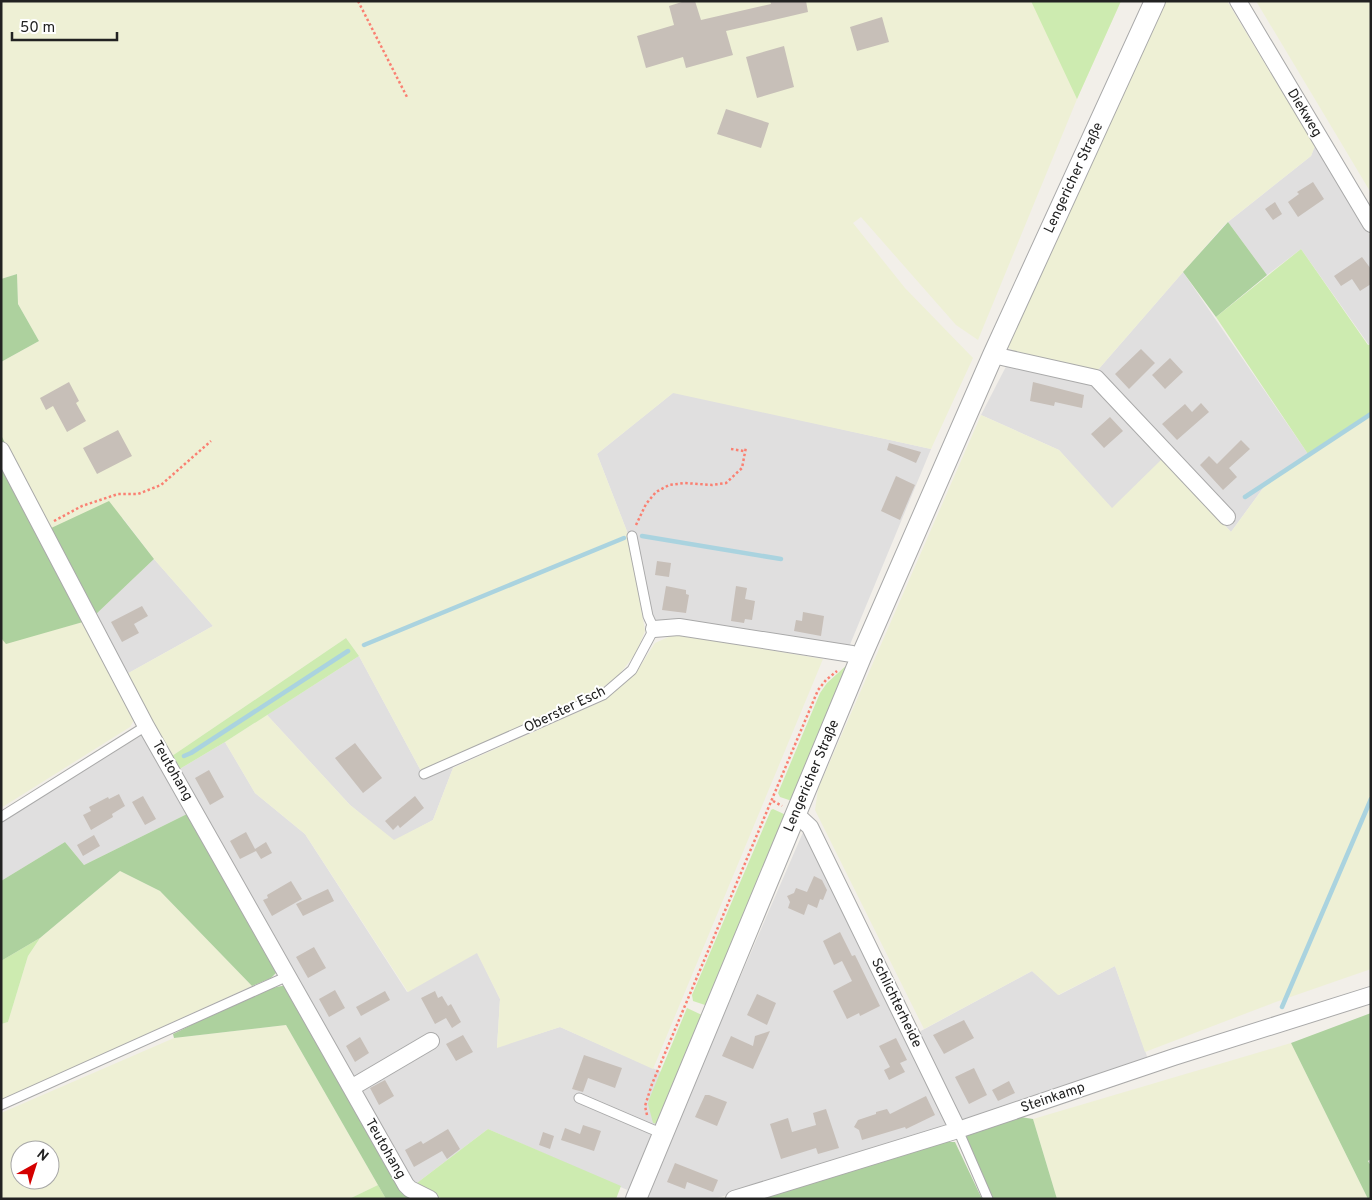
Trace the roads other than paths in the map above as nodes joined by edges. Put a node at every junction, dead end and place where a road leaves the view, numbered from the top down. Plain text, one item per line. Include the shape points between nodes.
1 (1155, 1) edge
2 (1238, 1) edge
3 (1371, 224) edge
4 (993, 356) junction
5 (1, 450) edge
6 (1227, 517) dead end
7 (632, 536) road end
8 (654, 629) junction
9 (861, 658) junction
10 (146, 726) junction
11 (424, 774) dead end
12 (796, 814) junction
13 (1, 817) edge
14 (288, 976) junction
15 (1371, 995) edge
16 (431, 1041) dead end
17 (351, 1088) junction
18 (579, 1098) dead end
19 (1, 1105) edge
20 (958, 1130) junction
21 (663, 1134) junction
22 (430, 1199) edge
23 (636, 1199) edge
24 (734, 1199) edge
25 (988, 1199) edge

1 - 4 street, Lengericher Straße
2 - 3 street, Diekweg
4 - 6 street via 1096,378
4 - 9 street, Lengericher Straße
5 - 10 street, Teutohang
7 - 8 lane via 648,616
8 - 9 street via 679,627
8 - 11 lane, Oberster Esch via 632,670 604,695
9 - 12 street, Lengericher Straße
10 - 13 lane
10 - 14 street, Teutohang
12 - 20 street, Schlichterheide via 810,827
12 - 21 street, Lengericher Straße
14 - 17 street, Teutohang
14 - 19 lane
15 - 20 street, Steinkamp
16 - 17 street
17 - 22 street, Teutohang via 406,1185
18 - 21 lane
20 - 24 street, Steinkamp
20 - 25 lane, Schlichterheide
21 - 23 street, Lengericher Straße

